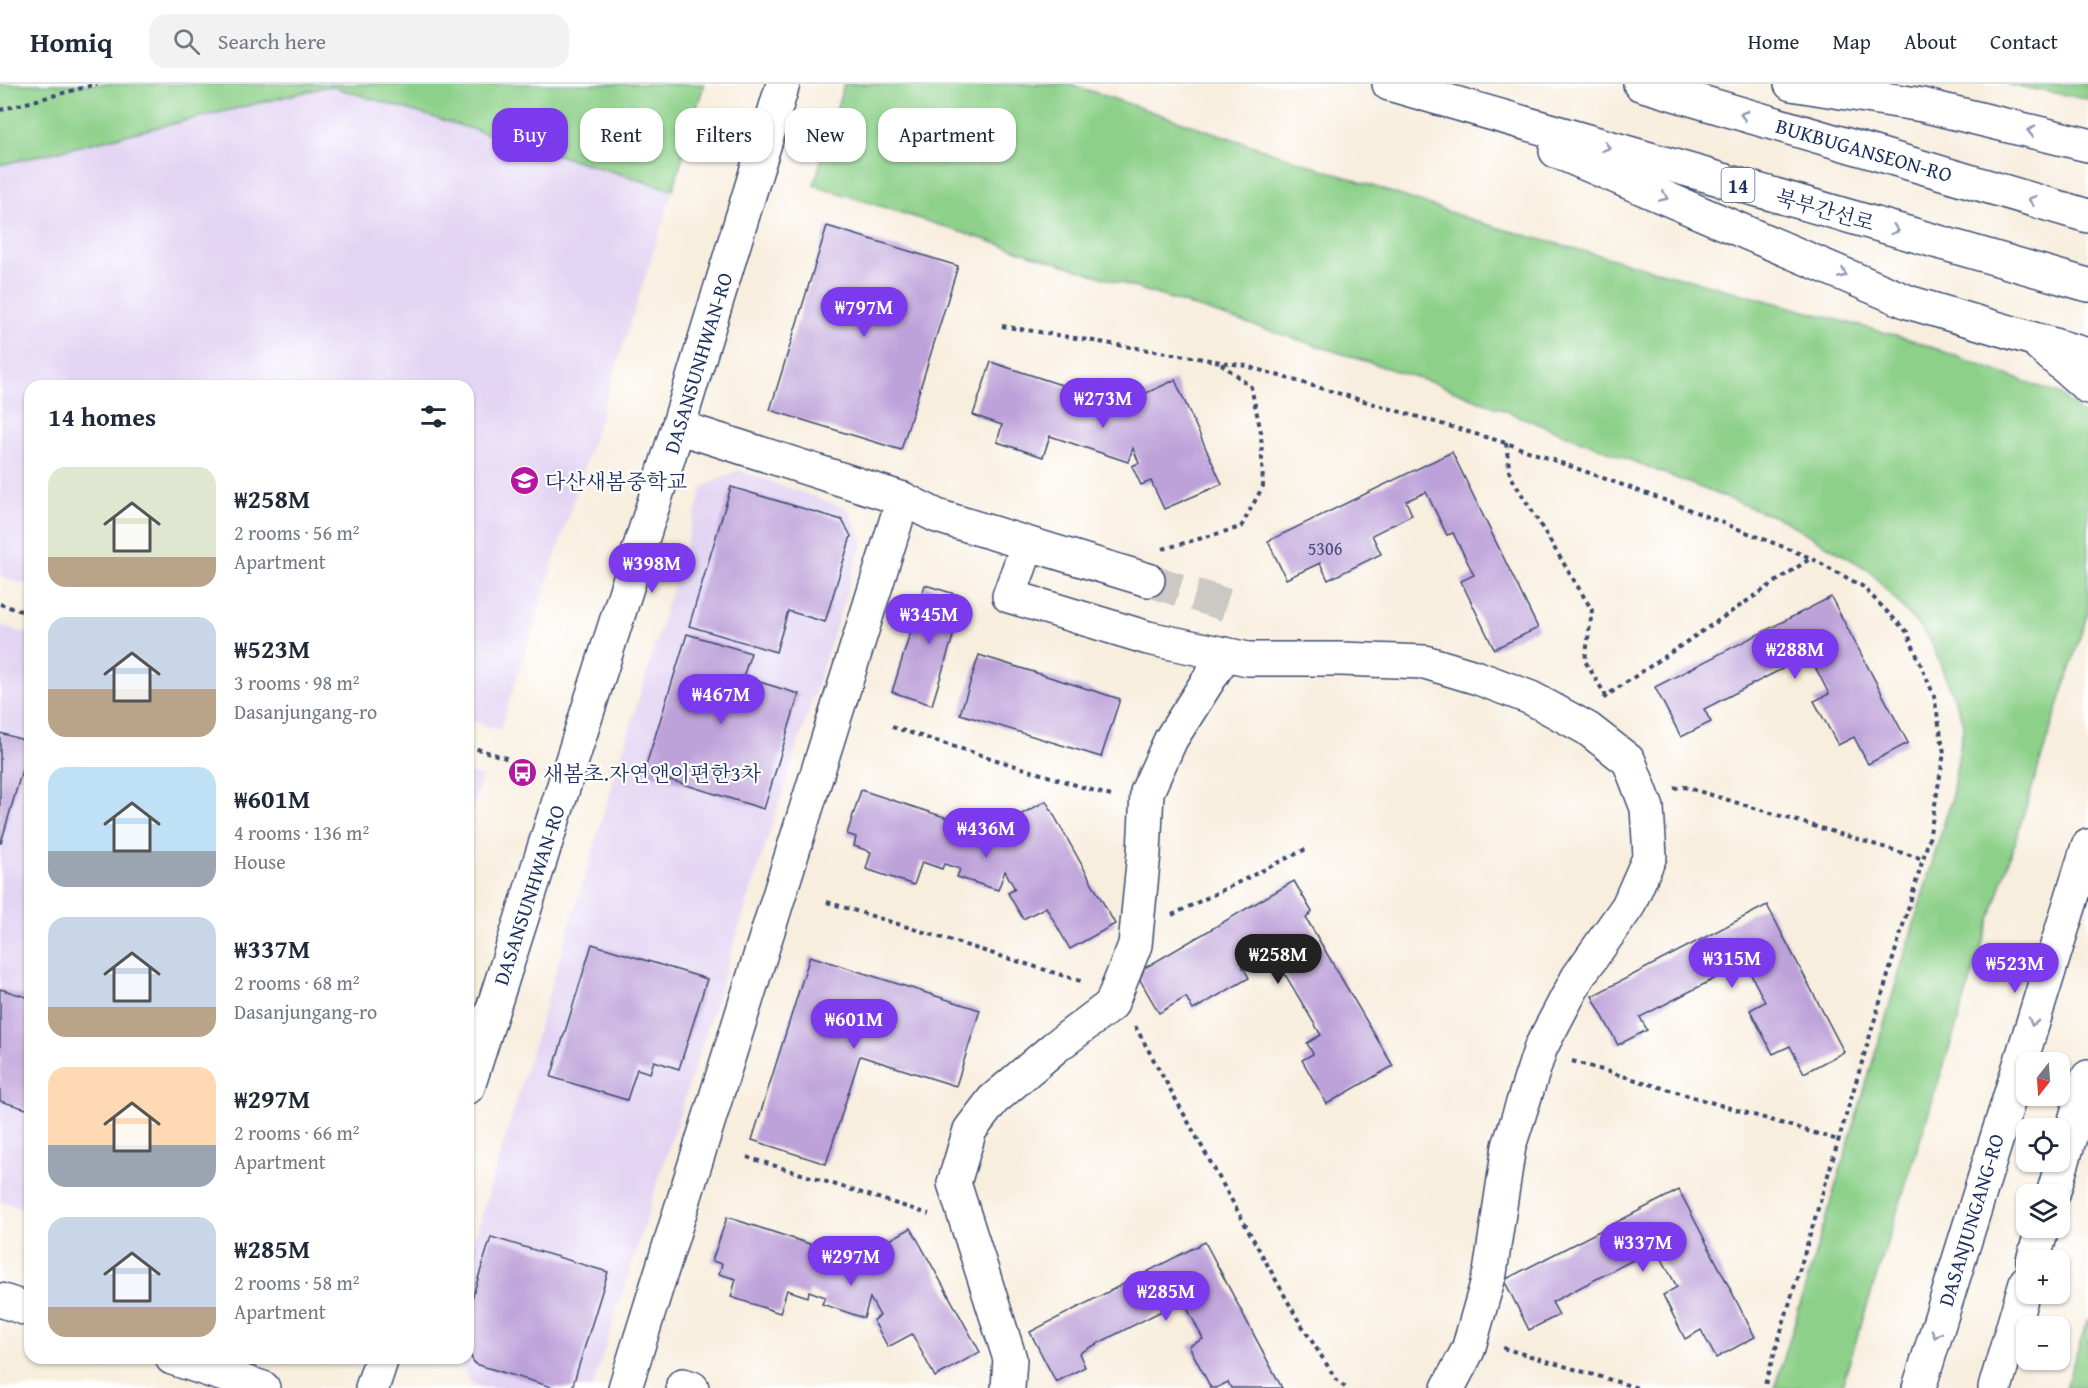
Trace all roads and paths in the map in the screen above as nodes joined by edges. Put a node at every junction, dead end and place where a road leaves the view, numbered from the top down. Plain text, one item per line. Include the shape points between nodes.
1 (97, 84) edge
2 (783, 84) edge
3 (1640, 84) edge
4 (1791, 84) edge
5 (1403, 88) edge
6 (0, 110) edge
7 (2088, 145) edge
8 (2088, 216) edge
9 (2088, 285) edge
10 (1002, 326) dead end
11 (2032, 338) junction
12 (2088, 355) edge
13 (1218, 361) junction
14 (2088, 387) edge
15 (678, 427) junction
16 (1506, 443) junction
17 (903, 499) junction
18 (1028, 544) junction
19 (1811, 558) junction
20 (1152, 566) joint
21 (0, 604) edge
22 (24, 612) edge
23 (1225, 654) junction
24 (1606, 696) junction
25 (892, 727) dead end
26 (1588, 729) junction
27 (474, 748) edge
28 (509, 759) dead end
29 (1641, 791) junction
30 (1146, 807) junction
31 (2088, 846) edge
32 (1308, 848) dead end
33 (1923, 859) junction
34 (827, 902) dead end
35 (1137, 932) junction
36 (1116, 992) junction
37 (1539, 1052) junction
38 (474, 1068) edge
39 (2088, 1077) edge
40 (1838, 1140) junction
41 (747, 1157) dead end
42 (2056, 1184) edge
43 (967, 1226) junction
44 (0, 1300) edge
45 (2019, 1304) edge
46 (24, 1308) edge
47 (1471, 1339) junction
48 (190, 1364) edge
49 (380, 1364) edge
50 (263, 1388) edge
51 (372, 1388) edge
52 (626, 1388) edge
53 (1008, 1388) edge
54 (1346, 1388) edge
55 (1448, 1388) edge
56 (1638, 1388) edge
57 (1764, 1388) edge
58 (1919, 1388) edge
59 (1995, 1388) edge

1 - 6 path
2 - 15 main road, DASANSUNHWAN-RO
8 -> 3 main road, BUKBUGANSEON-RO
7 -> 4 main road via 1922,105
5 -> 9 main road, 북부간선로 / 14
5 -> 11 main road via 1908,302
10 - 13 path
11 - 12 main road
11 - 14 main road
13 - 16 path
13 - 20 path via 1251,387 1261,432 1263,486 1241,527
15 - 17 main road
15 - 38 main road, DASANSUNHWAN-RO
16 - 19 path
16 - 24 path via 1510,475 1592,610 1585,661
17 - 18 main road via 937,516
17 - 52 main road
18 - 20 main road
18 - 23 main road via 1009,596 1148,638
19 - 24 path
19 - 33 path via 1862,586 1907,632 1934,696 1944,753
21 - 22 path
23 - 26 main road via 1248,659 1425,662 1531,698
23 - 30 main road via 1171,739 1147,792
24 - 26 path
25 - 30 path
26 - 29 main road via 1629,762
27 - 28 path
29 - 33 path via 1685,787
29 - 37 main road via 1647,808 1650,856 1628,906 1578,977
30 - 35 main road
31 -> 58 main road, DASANJUNGANG-RO
32 - 35 path
33 - 40 path
34 - 36 path
35 - 36 main road
36 - 43 main road via 1111,1005 993,1100 970,1130 954,1183
36 - 54 path via 1298,1318 1336,1379
37 - 40 path
37 - 47 main road via 1509,1146 1490,1273
39 - 42 main road
40 - 57 path
41 - 43 path
43 - 53 main road via 1010,1359
44 - 46 main road
45 - 59 main road
47 - 55 main road
47 - 56 path
48 - 50 main road
49 - 51 main road

